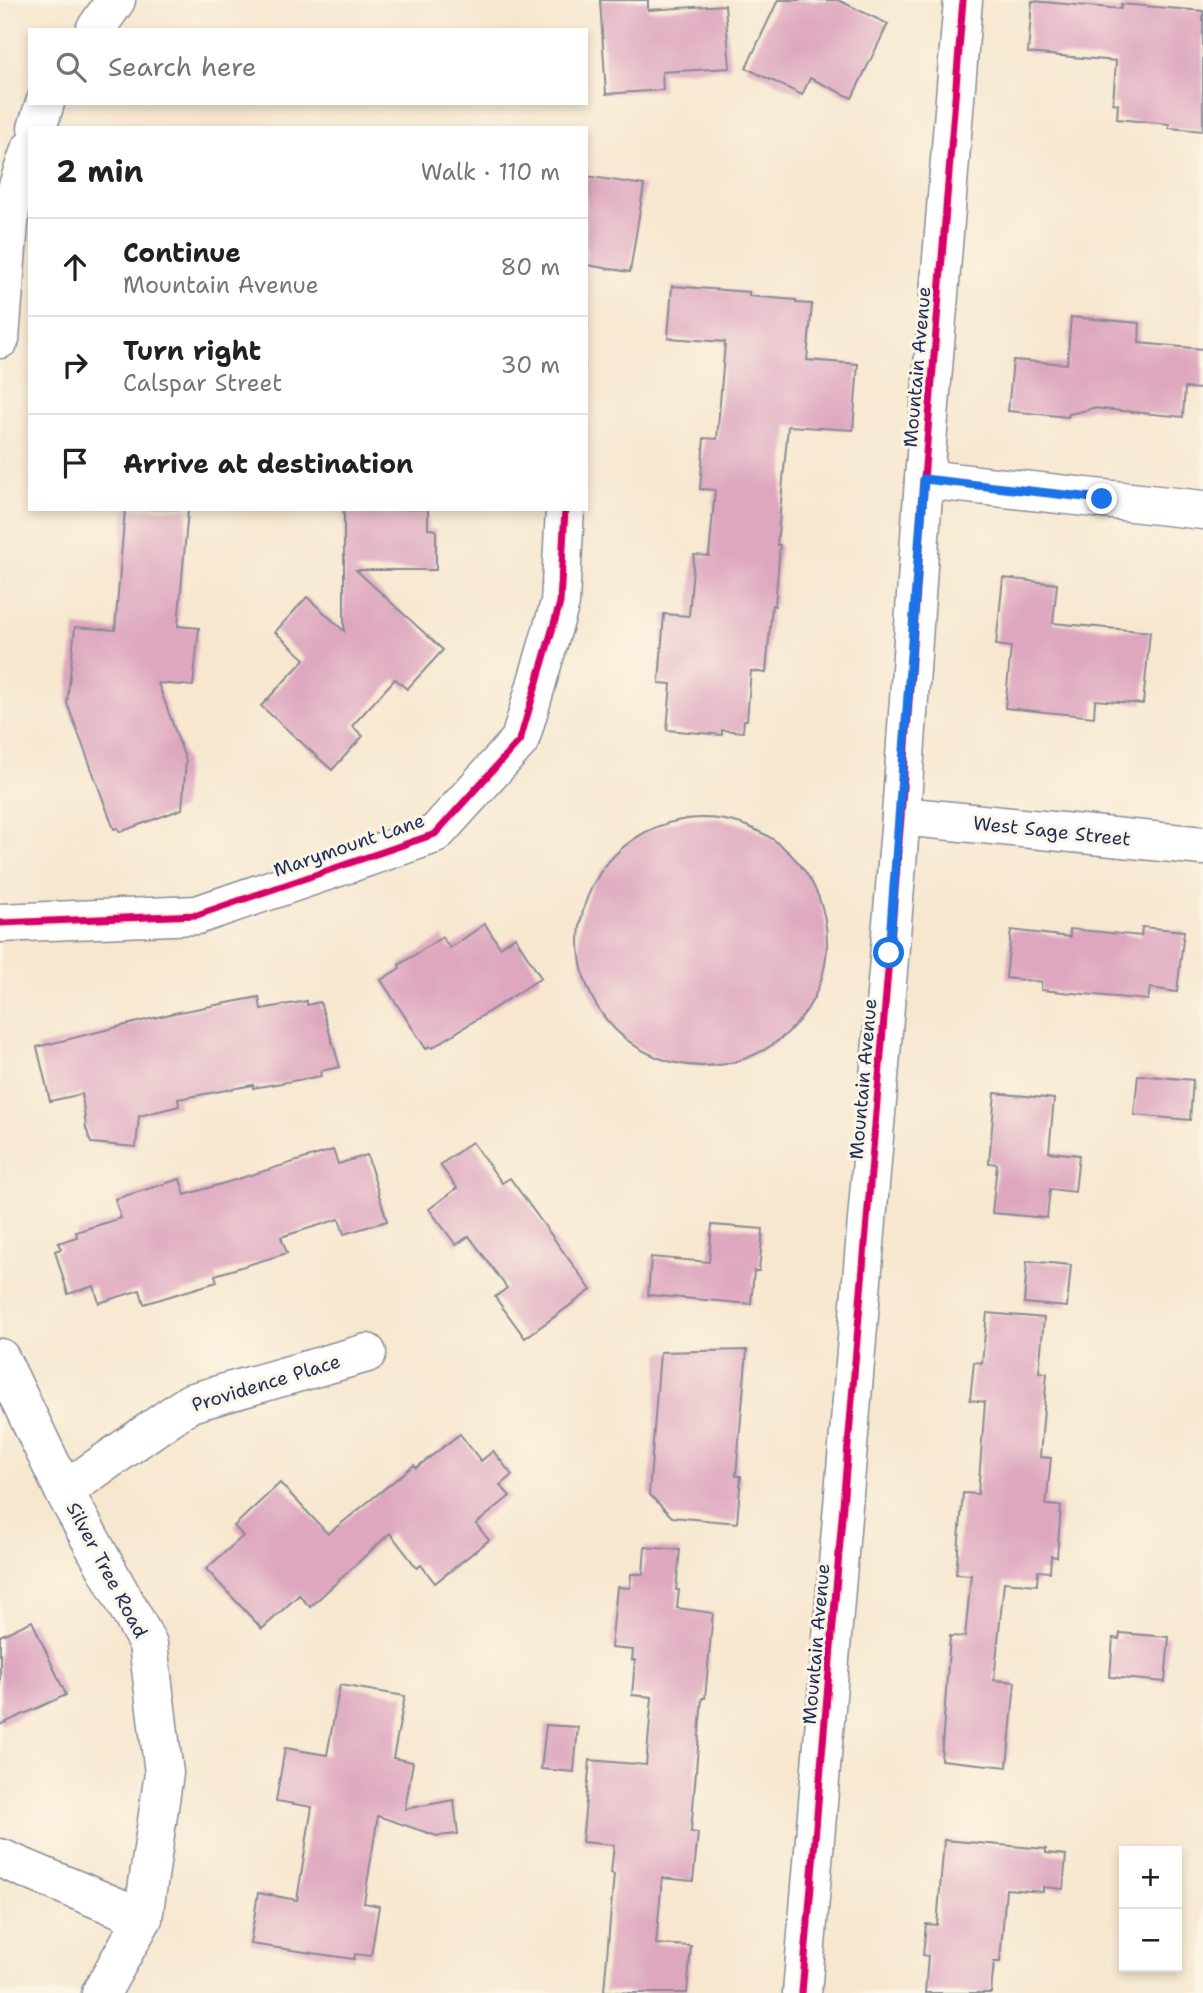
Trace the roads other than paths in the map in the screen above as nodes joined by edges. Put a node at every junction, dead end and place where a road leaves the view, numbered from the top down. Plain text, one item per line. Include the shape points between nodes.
1 (116, 0) edge
2 (963, 0) edge
3 (96, 28) edge
4 (44, 105) edge
5 (38, 126) edge
6 (28, 156) edge
7 (0, 339) edge
8 (924, 479) junction
9 (1203, 510) edge
10 (565, 511) edge
11 (901, 816) junction
12 (1203, 846) edge
13 (0, 923) edge
14 (366, 1353) dead end
15 (0, 1358) edge
16 (64, 1491) junction
17 (0, 1858) edge
18 (143, 1918) junction
19 (101, 1993) edge
20 (802, 1993) edge

1 - 3 street
2 - 8 street, Mountain Avenue
4 - 5 street
6 - 7 street via 10,210
8 - 9 street
8 - 11 street, Mountain Avenue
10 - 13 street, Marymount Lane via 560,603 520,740 435,834 197,915
11 - 12 street, West Sage Street
11 - 20 street, Mountain Avenue
14 - 16 street, Providence Place via 190,1403
15 - 16 street, Silver Tree Road
16 - 18 street, Silver Tree Road via 148,1644 164,1773
17 - 18 street
18 - 19 street, Silver Tree Road

